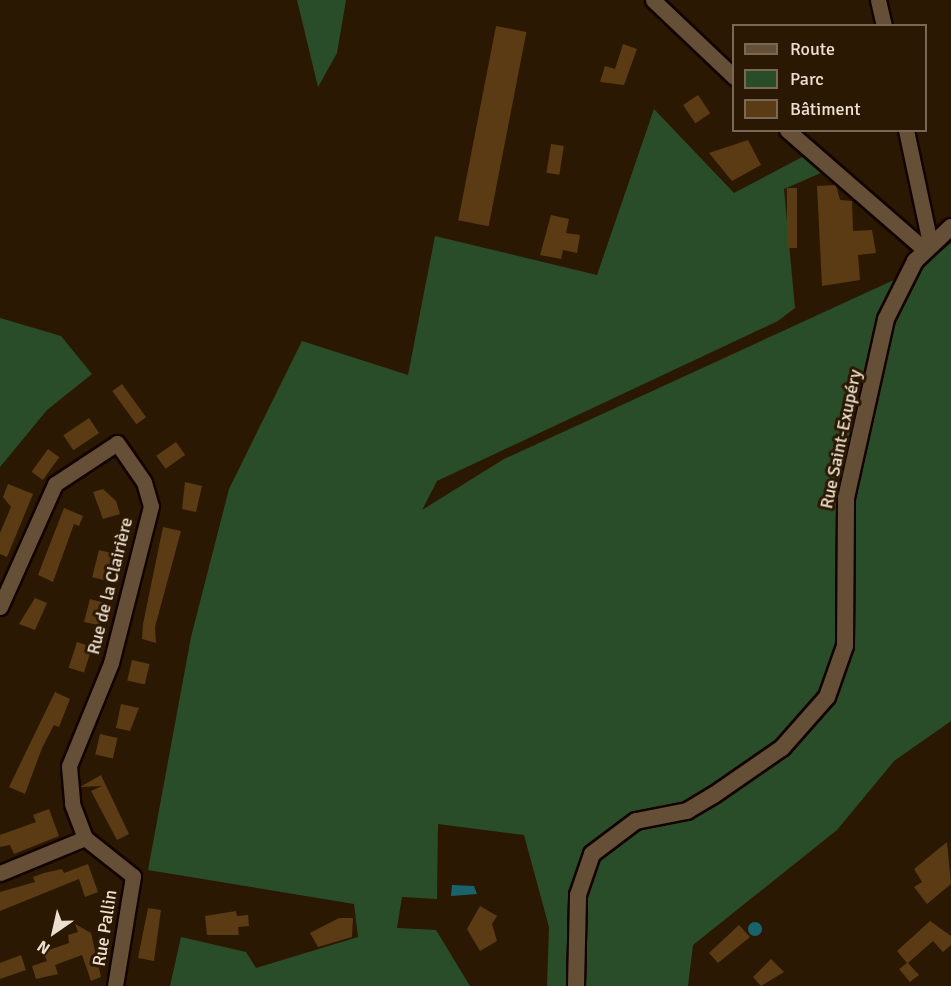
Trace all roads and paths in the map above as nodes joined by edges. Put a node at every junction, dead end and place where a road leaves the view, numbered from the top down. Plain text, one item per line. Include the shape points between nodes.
1 (653, 0) edge
2 (878, 0) edge
3 (884, 24) edge
4 (732, 75) edge
5 (790, 132) edge
6 (906, 132) edge
7 (951, 227) edge
8 (927, 246) junction
9 (0, 607) edge
10 (85, 838) junction
11 (0, 873) edge
12 (115, 983) edge
13 (100, 986) edge
14 (576, 986) edge

1 - 4 street
2 - 3 street
5 - 8 street
6 - 8 street
7 - 8 street
8 - 14 street, Rue Saint-Exupéry via 886,319 846,498 845,646 832,687 816,713 782,748 724,789 687,811 636,821 592,854 578,895
9 - 10 street, Rue de la Clairière via 56,484 117,443 144,482 151,506 111,663 69,766 72,804
10 - 11 street
10 - 12 street, Rue Pallin via 133,876
12 - 13 street

